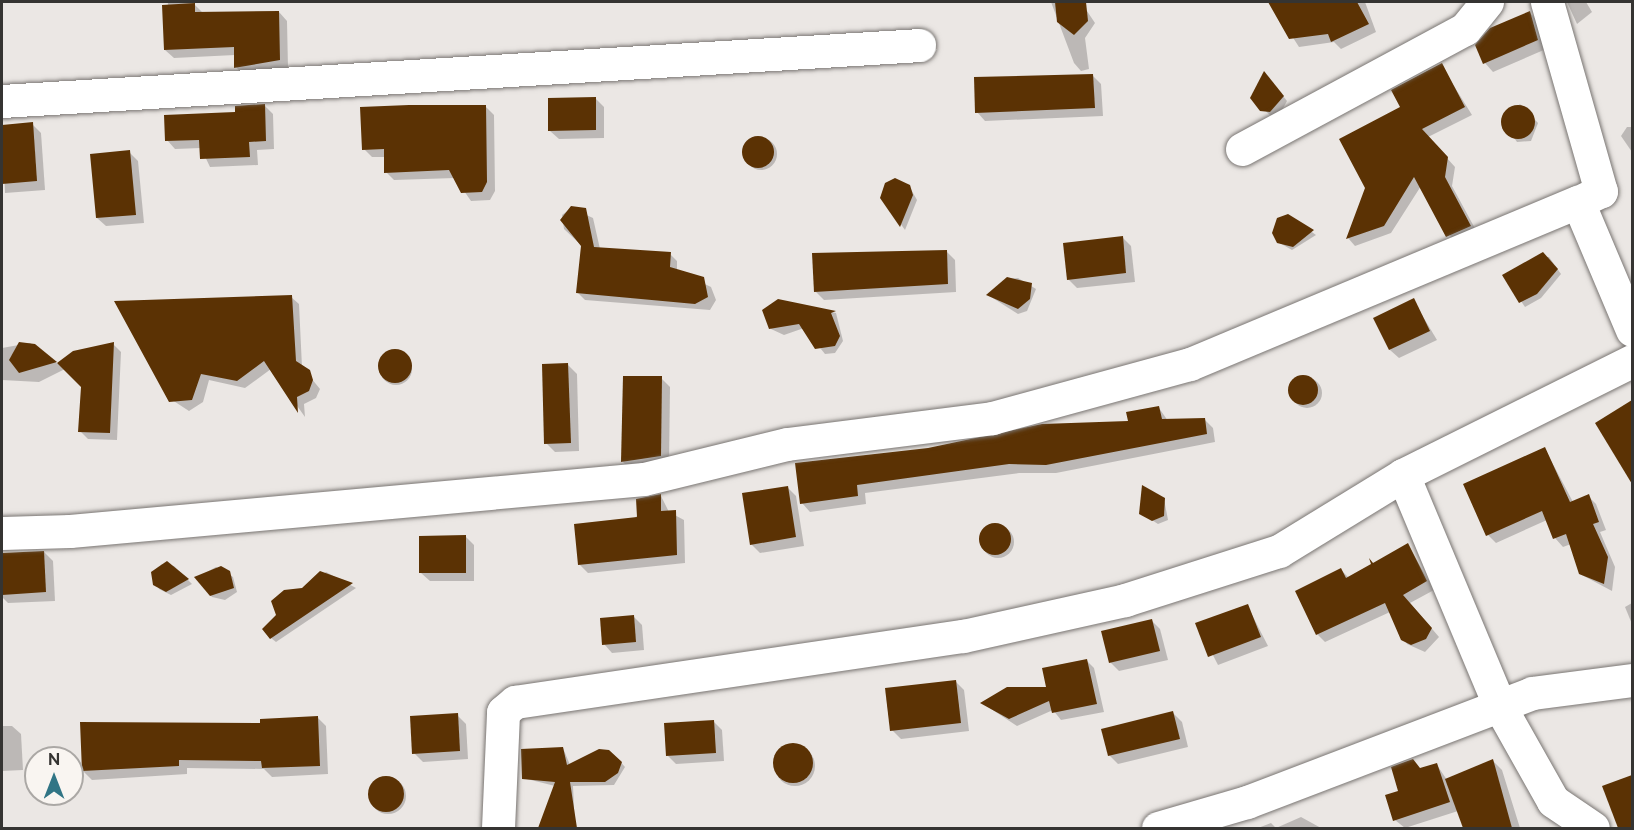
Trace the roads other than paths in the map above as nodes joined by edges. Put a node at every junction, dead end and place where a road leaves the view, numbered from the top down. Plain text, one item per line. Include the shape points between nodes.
1 (1487, 2) edge
2 (1548, 2) edge
3 (919, 45) dead end
4 (2, 101) edge
5 (1242, 149) dead end
6 (1578, 202) junction
7 (1632, 330) edge
8 (1632, 361) edge
9 (1403, 475) junction
10 (2, 532) edge
11 (1632, 680) edge
12 (1500, 705) junction
13 (498, 828) edge
14 (1158, 828) edge
15 (1593, 828) edge

1 - 5 street via 1465,29
2 - 6 street via 1601,191
3 - 4 street
6 - 7 street
6 - 10 street via 1190,364 992,418 786,444 644,479
8 - 9 street
9 - 12 street
9 - 13 street via 1279,551 1125,600 963,636 514,702 503,712
11 - 12 street via 1532,693
12 - 14 street via 1247,802
12 - 15 street via 1552,801

